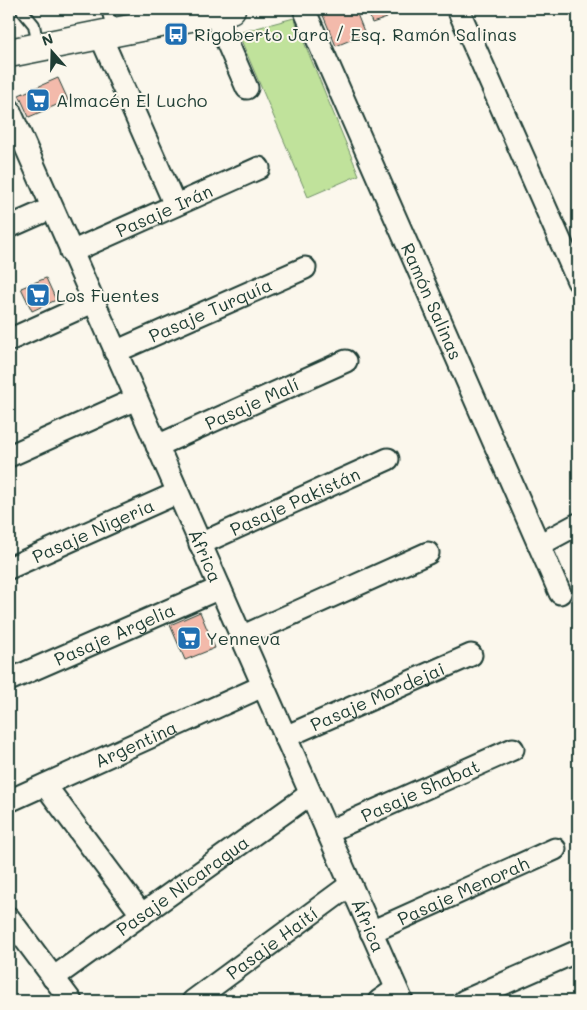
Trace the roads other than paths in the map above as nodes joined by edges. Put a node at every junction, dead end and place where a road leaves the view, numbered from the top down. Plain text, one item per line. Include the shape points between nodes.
1 (21, 9) edge
2 (304, 9) edge
3 (458, 9) edge
4 (222, 10) edge
5 (144, 17) edge
6 (106, 25) edge
7 (39, 47) junction
8 (9, 53) edge
9 (247, 88) dead end
10 (9, 110) edge
11 (259, 168) dead end
12 (175, 205) junction
13 (52, 208) junction
14 (9, 227) edge
15 (71, 252) junction
16 (305, 268) dead end
17 (578, 281) edge
18 (94, 302) junction
19 (9, 340) edge
20 (115, 352) junction
21 (346, 361) dead end
22 (136, 400) junction
23 (157, 446) junction
24 (9, 456) edge
25 (388, 459) dead end
26 (177, 493) junction
27 (578, 524) edge
28 (200, 544) junction
29 (539, 545) junction
30 (428, 553) dead end
31 (9, 568) edge
32 (220, 588) junction
33 (560, 593) dead end
34 (241, 636) junction
35 (471, 655) dead end
36 (9, 680) edge
37 (263, 686) junction
38 (285, 738) junction
39 (513, 749) dead end
40 (45, 785) junction
41 (310, 794) junction
42 (9, 801) edge
43 (327, 832) junction
44 (555, 849) dead end
45 (350, 885) junction
46 (142, 914) junction
47 (9, 918) edge
48 (371, 932) junction
49 (578, 951) edge
50 (53, 978) junction
51 (399, 995) edge
52 (71, 1001) edge
53 (192, 1001) edge
54 (379, 1001) edge
55 (464, 1001) edge

1 - 7 lane via 34,25
2 - 29 street, Ramón Salinas
3 - 17 street
4 - 5 street
4 - 9 street
5 - 6 street
6 - 7 street
6 - 12 street
7 - 8 street
10 - 13 street, África
11 - 12 street, Pasaje Irán
12 - 15 street, Pasaje Irán
13 - 14 street
13 - 15 street, África
15 - 18 street, África
16 - 20 street, Pasaje Turquía
18 - 19 street
18 - 20 street, África
20 - 22 street, África
21 - 23 street, Pasaje Malí
22 - 23 street, África
22 - 24 street
23 - 26 street, África
25 - 28 street, Pasaje Pakistán
26 - 28 street, África
26 - 31 street, Pasaje Nigeria
27 - 29 street
28 - 32 street, África
29 - 33 street, Ramón Salinas
30 - 34 street
32 - 34 street, África
32 - 36 street, Pasaje Argelia
34 - 37 street, África
35 - 38 street, Pasaje Mordejai
37 - 38 street, África
37 - 40 street, Argentina
38 - 41 street, África
39 - 43 street, Pasaje Shabat
40 - 42 street, Argentina
40 - 46 street
41 - 43 street, África
41 - 46 street, Pasaje Nicaragua
43 - 45 street, África
44 - 48 street, Pasaje Menorah
45 - 48 street, África
45 - 53 street, Pasaje Haití
46 - 50 street, Pasaje Nicaragua
47 - 50 street
48 - 51 street, África
49 - 55 street
50 - 52 street
51 - 54 street

